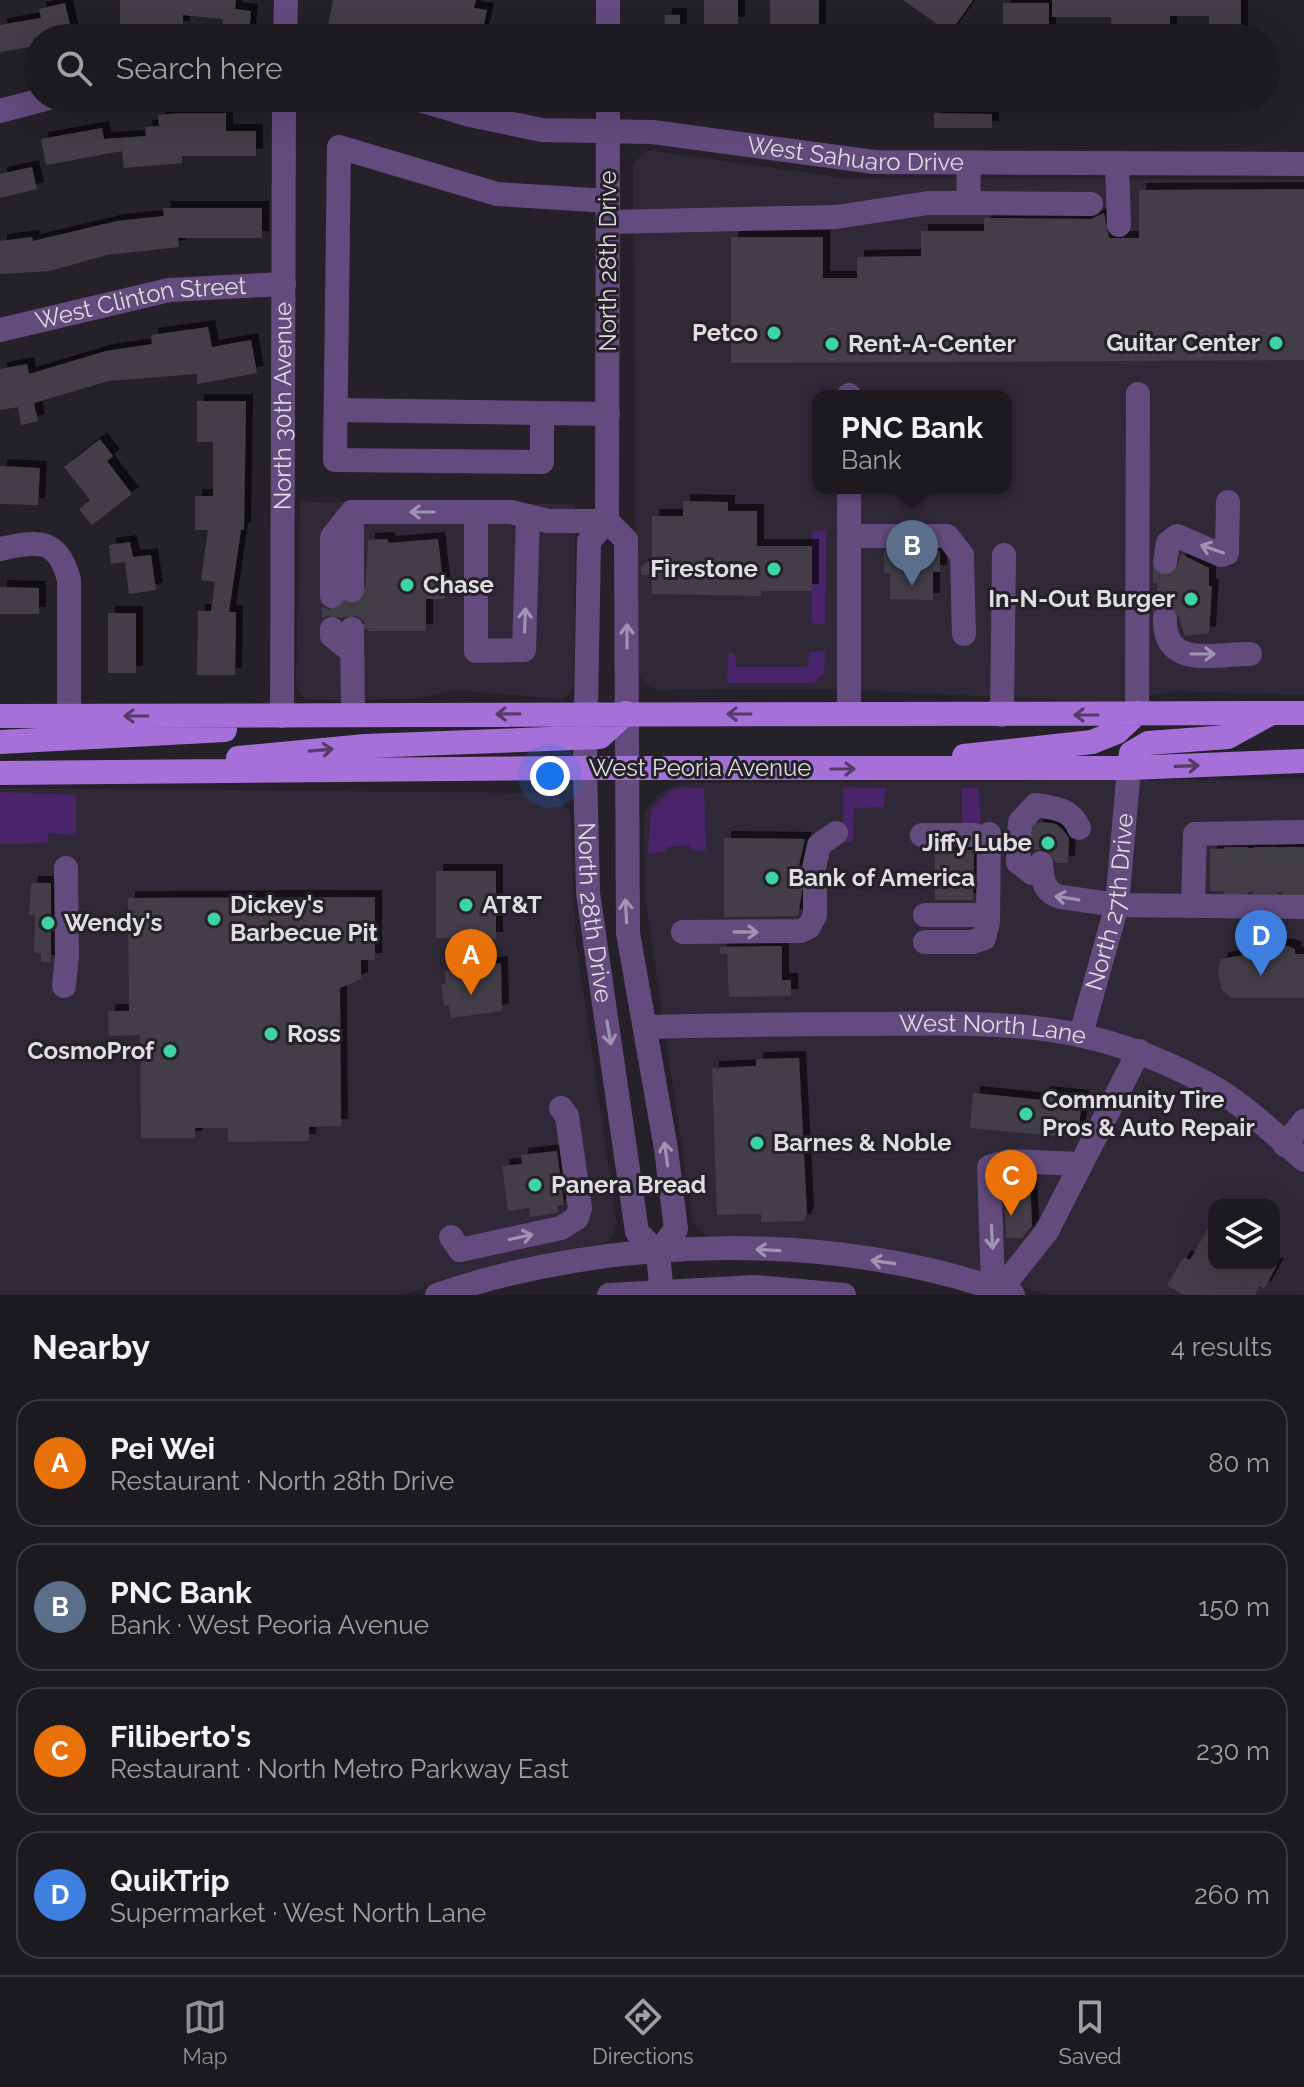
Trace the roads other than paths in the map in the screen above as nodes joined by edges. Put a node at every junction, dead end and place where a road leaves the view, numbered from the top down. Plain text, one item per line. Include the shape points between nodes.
1 (286, 0) edge
2 (608, 0) edge
3 (285, 24) edge
4 (608, 24) edge
5 (24, 105) edge
6 (0, 111) edge
7 (284, 112) edge
8 (460, 112) edge
9 (608, 112) edge
10 (608, 131) junction
11 (969, 163) junction
12 (1117, 163) junction
13 (1304, 164) edge
14 (968, 203) junction
15 (1091, 204) dead end
16 (608, 211) junction
17 (1119, 225) dead end
18 (284, 284) junction
19 (0, 330) edge
20 (1138, 394) dead end
21 (336, 410) junction
22 (542, 413) junction
23 (608, 414) junction
24 (855, 494) edge
25 (1228, 502) dead end
26 (476, 512) junction
27 (528, 516) junction
28 (607, 521) junction
29 (898, 536) junction
30 (0, 549) edge
31 (1004, 555) dead end
32 (1165, 562) tunnel mouth
33 (347, 592) tunnel mouth
34 (1165, 619) tunnel mouth
35 (348, 634) tunnel mouth
36 (964, 634) dead end
37 (1250, 654) dead end
38 (586, 713) junction
39 (626, 713) junction
40 (1137, 713) junction
41 (1272, 713) junction
42 (1304, 713) edge
43 (849, 714) junction
44 (353, 715) junction
45 (1002, 715) junction
46 (0, 716) edge
47 (69, 716) junction
48 (282, 716) junction
49 (585, 739) junction
50 (0, 742) edge
51 (1304, 761) edge
52 (585, 768) junction
53 (625, 768) junction
54 (1129, 768) junction
55 (907, 769) junction
56 (161, 772) junction
57 (0, 773) edge
58 (1079, 828) dead end
59 (836, 833) dead end
60 (922, 835) dead end
61 (1297, 837) edge
62 (66, 868) dead end
63 (1297, 904) edge
64 (1117, 905) junction
65 (1193, 905) junction
66 (925, 915) dead end
67 (981, 915) dead end
68 (683, 932) dead end
69 (925, 942) dead end
70 (64, 986) dead end
71 (645, 1027) junction
72 (1081, 1034) junction
73 (1139, 1051) junction
74 (561, 1108) dead end
75 (1304, 1121) edge
76 (1295, 1152) edge
77 (1079, 1164) junction
78 (451, 1237) dead end
79 (658, 1253) junction
80 (1002, 1291) edge
81 (662, 1293) edge
82 (437, 1295) edge
83 (609, 1295) edge
84 (844, 1295) edge

1 - 3 street
2 - 4 street
5 - 6 street
7 - 18 street, North 30th Avenue
8 - 10 street, West Sahuaro Drive via 542,130
9 - 10 street, North 28th Drive
10 - 11 street, West Sahuaro Drive via 711,138 874,162
10 - 16 street, North 28th Drive
11 - 12 street, West Sahuaro Drive
11 - 14 street
12 - 13 street, West Sahuaro Drive
12 - 17 street
14 - 15 street
14 - 16 street via 928,203 836,217
16 - 21 street via 497,194 339,147
16 - 23 street, North 28th Drive
18 - 19 street, West Clinton Street via 169,290
18 - 48 street, North 30th Avenue
20 - 40 street
21 - 22 street
21 - 22 street via 335,460 542,462
22 - 23 street
23 - 28 street, North 28th Drive
24 - 29 street
25 -> 32 street via 1227,553 1177,536 1168,543
26 - 27 street
26 -> 27 street via 476,651 524,650
26 -> 33 street via 352,512
27 - 28 street
28 - 38 street, North 28th Drive via 589,541
39 -> 28 street, North 28th Drive via 626,540
29 - 36 street via 955,546
29 - 43 street
30 - 47 street via 36,543 59,553 69,580
31 - 45 street
34 -> 37 street via 1165,636 1175,651
35 - 44 street
38 - 39 main road
38 -> 44 main road
38 - 49 street, North 28th Drive
43 -> 39 main road
39 - 49 main road via 610,731
39 - 53 street, North 28th Drive
40 - 41 main road
40 -> 45 main road
40 - 55 main road via 1117,732 1092,742 951,758
41 - 42 main road
41 - 54 main road via 1228,737 1148,743 1131,753
43 - 45 main road
44 - 48 main road
46 - 47 main road
48 -> 47 main road
48 - 50 main road via 231,730
49 - 52 street, North 28th Drive
56 -> 49 main road via 214,761 365,746
54 -> 51 main road, West Peoria Avenue
52 - 53 main road, West Peoria Avenue
52 - 56 main road, West Peoria Avenue
52 -> 79 street, North 28th Drive via 591,926 637,1232
53 -> 55 main road, West Peoria Avenue
71 -> 53 street, North 28th Drive via 628,933
54 - 55 main road, West Peoria Avenue
54 - 64 street, North 27th Drive
56 - 57 main road, West Peoria Avenue
64 -> 58 street via 1053,895 1041,868 1032,873 1018,862 1020,822 1066,812
68 -> 59 street via 809,927 815,915 819,845
60 - 69 street via 982,835 988,922 984,938 972,942
61 - 65 street via 1236,840 1195,834
62 - 70 street
63 - 65 street
64 - 65 street
64 - 72 street, North 27th Drive
66 - 67 street
71 - 72 street, West North Lane via 974,1022
79 -> 71 street, North 28th Drive via 676,1229
72 - 73 street, West North Lane
73 - 76 street, West North Lane via 1206,1082
73 - 77 street
78 -> 74 street via 460,1250 561,1228 577,1218 567,1116
75 - 76 street
77 - 80 street via 1047,1231
77 -> 80 street via 1009,1161 989,1167
80 -> 79 street via 921,1268 833,1255 761,1249
79 - 81 street
79 - 82 street via 537,1267
81 - 83 street
81 - 84 street via 755,1287

